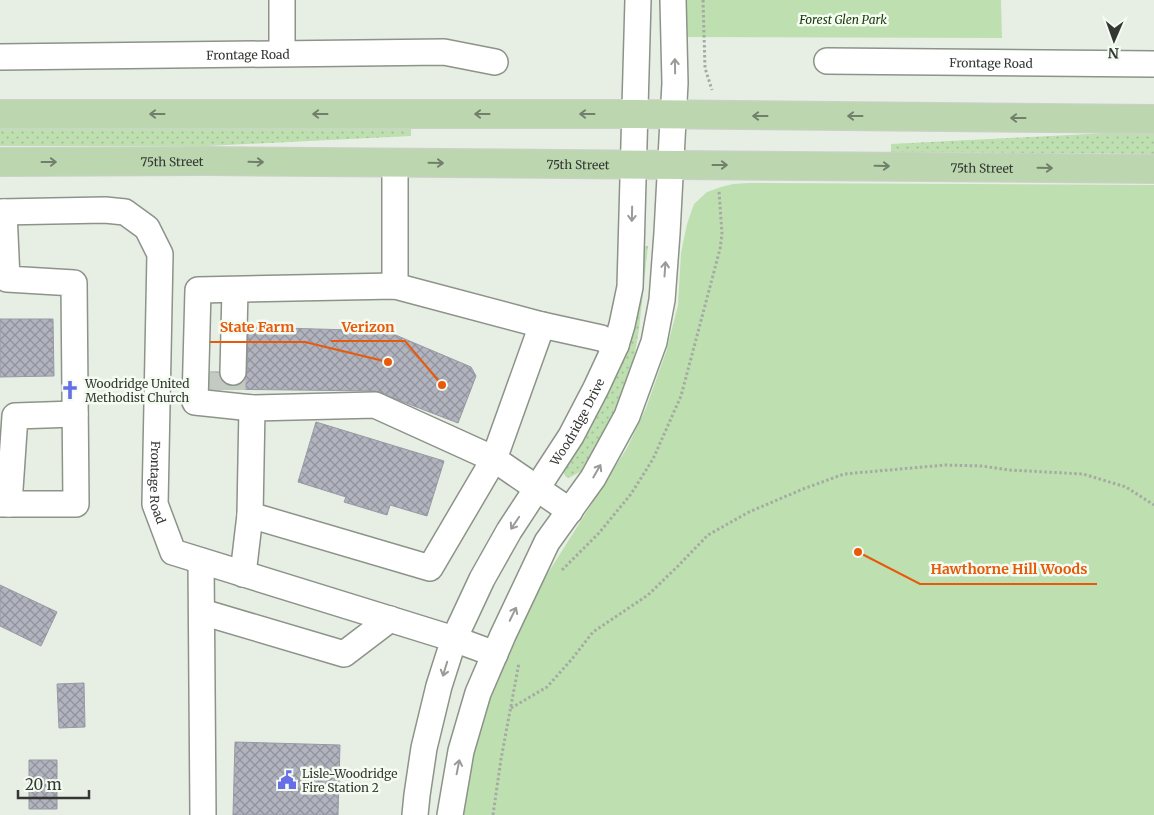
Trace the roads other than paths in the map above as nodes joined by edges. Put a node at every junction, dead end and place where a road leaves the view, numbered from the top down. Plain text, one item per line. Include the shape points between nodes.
1 (282, 0) edge
2 (638, 0) edge
3 (673, 0) edge
4 (282, 53) junction
5 (0, 57) edge
6 (827, 61) dead end
7 (495, 62) dead end
8 (1154, 64) edge
9 (0, 114) edge
10 (636, 114) junction
11 (674, 114) junction
12 (1154, 119) edge
13 (0, 162) edge
14 (395, 163) junction
15 (634, 165) junction
16 (671, 165) junction
17 (1154, 169) edge
18 (2, 212) edge
19 (3, 279) edge
20 (395, 286) junction
21 (222, 290) junction
22 (542, 326) junction
23 (616, 345) junction
24 (224, 391) junction
25 (75, 414) junction
26 (494, 459) junction
27 (537, 490) junction
28 (5, 504) edge
29 (570, 511) junction
30 (250, 515) junction
31 (201, 561) junction
32 (243, 574) junction
33 (202, 612) junction
34 (390, 619) junction
35 (454, 638) junction
36 (495, 654) junction
37 (203, 815) edge
38 (415, 815) edge
39 (450, 815) edge

1 - 4 street
2 - 10 street, Woodridge Drive
11 -> 3 street
4 - 5 street, Frontage Road
4 - 7 street, Frontage Road via 444,52
6 - 8 street, Frontage Road
10 -> 9 main road
10 - 11 main road
10 - 15 street, Woodridge Drive
12 -> 11 main road
11 - 16 street
13 -> 14 main road, 75th Street
14 -> 15 main road, 75th Street
14 - 20 street
15 - 16 main road, 75th Street
15 -> 23 street, Woodridge Drive via 630,287
16 -> 17 main road, 75th Street
29 -> 16 street via 593,478 627,416 654,342 662,300
18 - 19 street
18 - 31 street, Frontage Road via 125,212 147,228 160,254 155,504 173,552
19 - 25 street via 74,283
20 - 21 street
20 - 22 street
21 - 24 street
21 - 24 street via 198,290 195,402
22 - 23 street via 600,338
22 - 26 street
23 - 27 street, Woodridge Drive via 571,436
24 - 26 street via 375,405
24 - 30 street
25 - 28 street via 15,416
25 - 28 street via 76,504
26 - 27 street
26 - 30 street via 430,568
27 - 29 street
27 -> 35 street, Woodridge Drive via 482,579
36 -> 29 street via 547,542
30 - 32 street
31 - 32 street, Frontage Road
31 - 33 street
32 - 34 street, Frontage Road
33 - 34 street via 344,654
33 - 37 street
34 - 35 street, Frontage Road
35 - 36 street, Frontage Road
35 -> 38 street, Woodridge Drive via 424,748
39 -> 36 street via 461,751 478,693

